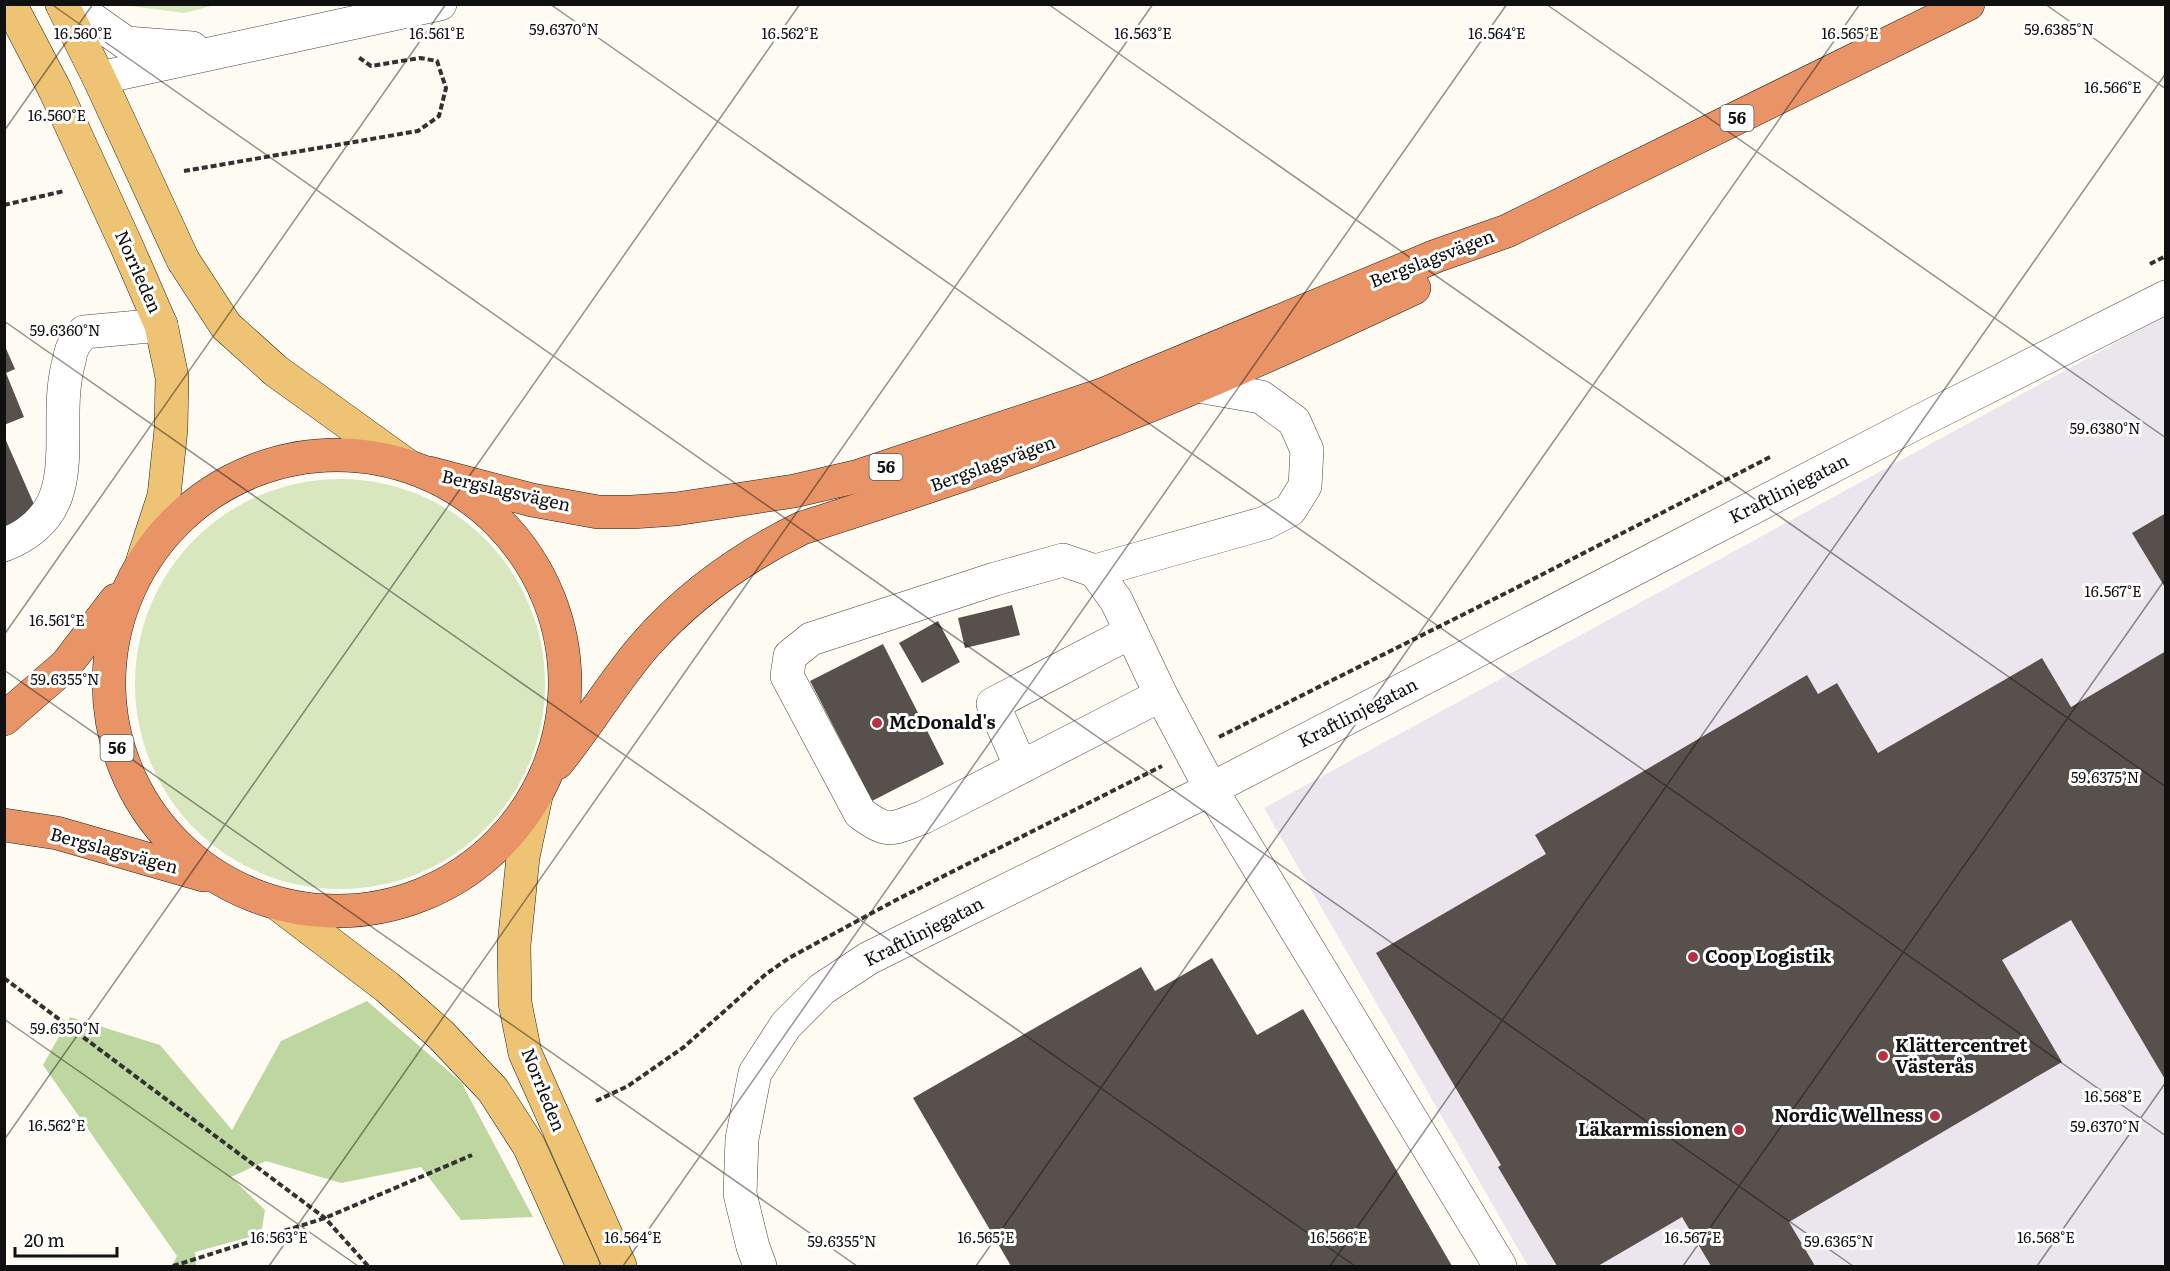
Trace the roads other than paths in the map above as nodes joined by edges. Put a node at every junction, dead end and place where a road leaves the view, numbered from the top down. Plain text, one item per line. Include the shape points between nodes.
1 (10, 4) edge
2 (62, 4) edge
3 (75, 4) edge
4 (440, 4) edge
5 (1968, 4) edge
6 (227, 51) junction
7 (99, 78) junction
8 (55, 90) junction
9 (1507, 231) junction
10 (2166, 297) edge
11 (160, 325) junction
12 (1198, 386) junction
13 (417, 469) junction
14 (4, 545) edge
15 (138, 570) junction
16 (1095, 571) junction
17 (1131, 632) junction
18 (1161, 695) junction
19 (4, 719) edge
20 (1021, 767) junction
21 (540, 787) junction
22 (1211, 789) junction
23 (4, 825) edge
24 (222, 881) junction
25 (279, 904) junction
26 (583, 1266) edge
27 (620, 1266) edge
28 (760, 1266) edge
29 (1500, 1266) edge

1 - 8 main road, Norrleden
2 - 7 main road
3 - 6 street via 126,43
4 - 6 street
5 - 9 highway, Bergslagsvägen / 56
6 - 7 street
7 - 8 main road
7 - 13 main road via 183,260 226,326 276,371
8 - 11 main road, Norrleden
9 - 12 highway, Bergslagsvägen / 56 via 1445,273
9 - 13 highway, Bergslagsvägen / 56 via 1436,256 1102,395 859,476 794,492 675,509 598,512 532,500
10 - 22 street, Kraftlinjegatan
11 - 14 street via 84,332 73,347 64,383 63,472 49,513 22,538
11 - 15 main road, Norrleden via 172,377 171,429 164,496
12 - 16 street via 1261,397 1294,421 1307,450 1305,486 1290,510 1265,524
12 - 21 highway, Bergslagsvägen / 56 via 1026,453 802,528 752,555 697,594 645,645
13 - 15 highway, 56 via 346,454 286,460 230,480 181,514
13 - 21 highway, 56 via 458,489 508,531 544,586 556,617 566,682 563,715 556,747
15 - 19 highway, 56 via 66,665
15 - 24 highway, 56 via 113,634 108,691 117,748 140,801 176,846
16 - 17 street via 1116,600
16 - 20 street via 1063,560 811,639 790,656 787,676 860,813 876,824 890,829 924,817
17 - 18 street
17 - 20 street via 993,704
18 - 20 street
18 - 22 street
21 - 25 highway, 56 via 500,844 452,881 397,904 338,912
21 - 27 main road, Norrleden via 523,857 514,945 514,1003 525,1053
22 - 28 street, Kraftlinjegatan via 869,958 822,989 786,1025 755,1073 742,1139 740,1194
22 - 29 street
23 - 24 highway, Bergslagsvägen / 56 via 57,833
24 - 25 highway, 56
25 - 26 main road, Norrleden via 387,987 441,1035 493,1090 529,1146

